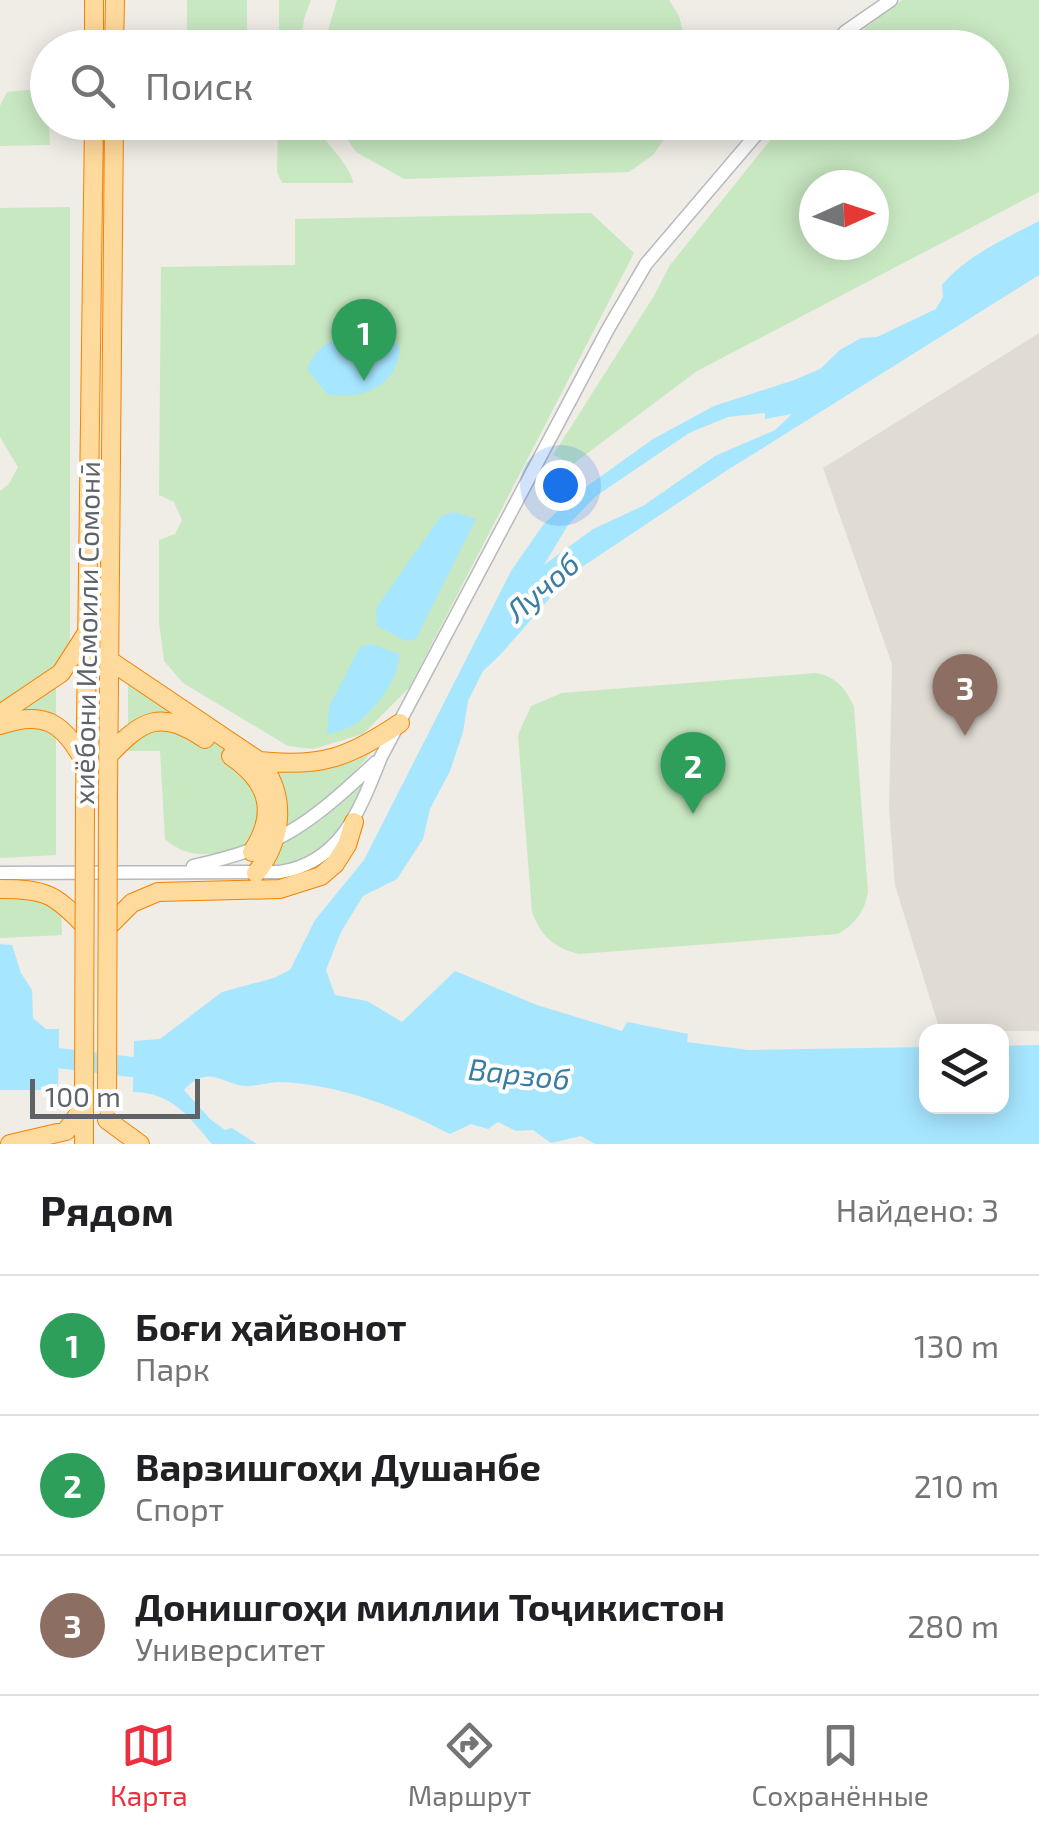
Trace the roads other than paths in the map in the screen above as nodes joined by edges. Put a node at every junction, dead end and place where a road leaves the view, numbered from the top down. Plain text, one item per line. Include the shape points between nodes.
1 (94, 0) edge
2 (115, 0) edge
3 (891, 0) edge
4 (94, 30) edge
5 (114, 30) edge
6 (848, 30) edge
7 (94, 140) edge
8 (114, 140) edge
9 (752, 140) edge
10 (86, 634) junction
11 (108, 660) junction
12 (0, 714) edge
13 (400, 722) junction
14 (0, 725) edge
15 (108, 756) junction
16 (381, 757) junction
17 (259, 761) junction
18 (85, 763) junction
19 (354, 822) junction
20 (275, 842) junction
21 (252, 852) junction
22 (168, 871) junction
23 (256, 873) junction
24 (0, 874) edge
25 (0, 889) edge
26 (84, 926) junction
27 (108, 927) junction
28 (107, 1114) junction
29 (77, 1140) edge
30 (10, 1144) edge
31 (106, 1144) edge
32 (140, 1144) edge

1 - 4 highway
2 - 5 highway
3 - 6 street
7 - 10 highway, хиёбони Исмоили Сомонӣ
8 - 11 highway, хиёбони Исмоили Сомонӣ
9 - 13 street via 646,264
10 - 12 highway via 62,673
10 - 18 highway, хиёбони Исмоили Сомонӣ
11 - 15 highway, хиёбони Исмоили Сомонӣ
11 - 17 highway
13 - 16 street
13 - 17 highway via 326,762
14 - 18 highway via 33,718 61,728
15 - 21 highway via 134,730 159,720 190,729 231,756 264,792 265,831
15 - 27 highway, хиёбони Исмоили Сомонӣ, bridge
16 - 19 street
16 - 20 street
17 - 20 highway via 276,790
18 - 26 highway, хиёбони Исмоили Сомонӣ, bridge
19 - 23 street via 317,860
19 - 27 highway via 347,845 321,876 280,889 158,892
20 - 21 street
20 - 23 highway
21 - 22 street
22 - 23 street
22 - 24 street
25 - 26 highway via 52,895
26 - 29 highway, хиёбони Исмоили Сомонӣ, bridge via 84,1107
27 - 28 highway, хиёбони Исмоили Сомонӣ, bridge
28 - 31 highway, хиёбони Исмоили Сомонӣ
28 - 32 highway
29 - 30 highway

